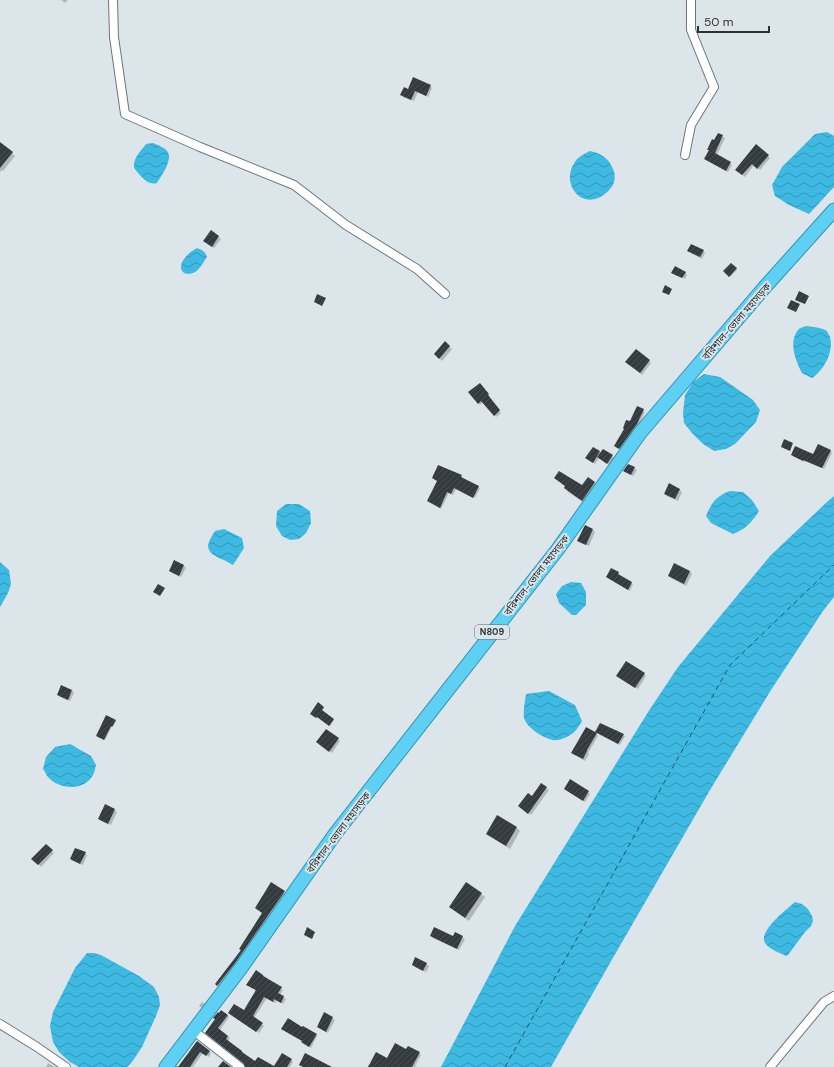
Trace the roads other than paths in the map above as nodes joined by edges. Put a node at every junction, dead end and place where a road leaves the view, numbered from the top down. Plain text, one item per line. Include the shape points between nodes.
1 (113, 0) edge
2 (691, 0) edge
3 (685, 155) dead end
4 (834, 210) edge
5 (445, 294) dead end
6 (834, 996) edge
7 (0, 1024) edge
8 (194, 1031) junction
9 (66, 1067) edge
10 (166, 1067) edge
11 (240, 1067) edge
12 (770, 1067) edge

1 - 5 street via 114,37 125,114 294,185 346,225 417,269
2 - 3 street via 691,30 714,87 691,125
4 - 8 highway, বরিশাল-ভোলা মহাসড়ক / N809 via 640,433 558,549 335,834
6 - 12 street via 824,1002
7 - 9 street
8 - 10 highway, বরিশাল-ভোলা মহাসড়ক / N809
8 - 11 street

